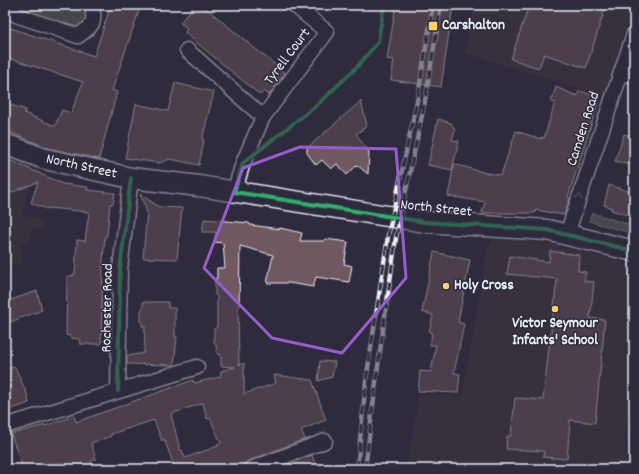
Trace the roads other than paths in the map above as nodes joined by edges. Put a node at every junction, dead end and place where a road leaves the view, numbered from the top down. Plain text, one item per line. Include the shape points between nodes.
1 (9, 5) edge
2 (91, 5) edge
3 (294, 5) edge
4 (634, 34) edge
5 (188, 50) dead end
6 (627, 74) edge
7 (264, 117) junction
8 (5, 144) edge
9 (131, 178) junction
10 (234, 192) junction
11 (567, 234) junction
12 (634, 250) edge
13 (197, 367) dead end
14 (118, 392) junction
15 (5, 426) edge
16 (325, 441) dead end
17 (251, 469) edge

1 - 2 street via 16,15 78,36 90,28 94,16
3 - 7 street, Tyrell Court via 327,32
4 - 6 street, Camden Road
5 - 7 street
11 -> 6 street, Camden Road
7 - 10 street, Tyrell Court via 243,164
8 - 9 main road, North Street via 45,159
9 - 10 main road, North Street
9 - 14 street, Rochester Road via 120,269
10 - 11 main road, North Street via 426,222 547,230
11 - 12 main road, North Street
13 - 14 street
14 - 15 street
16 - 17 street

